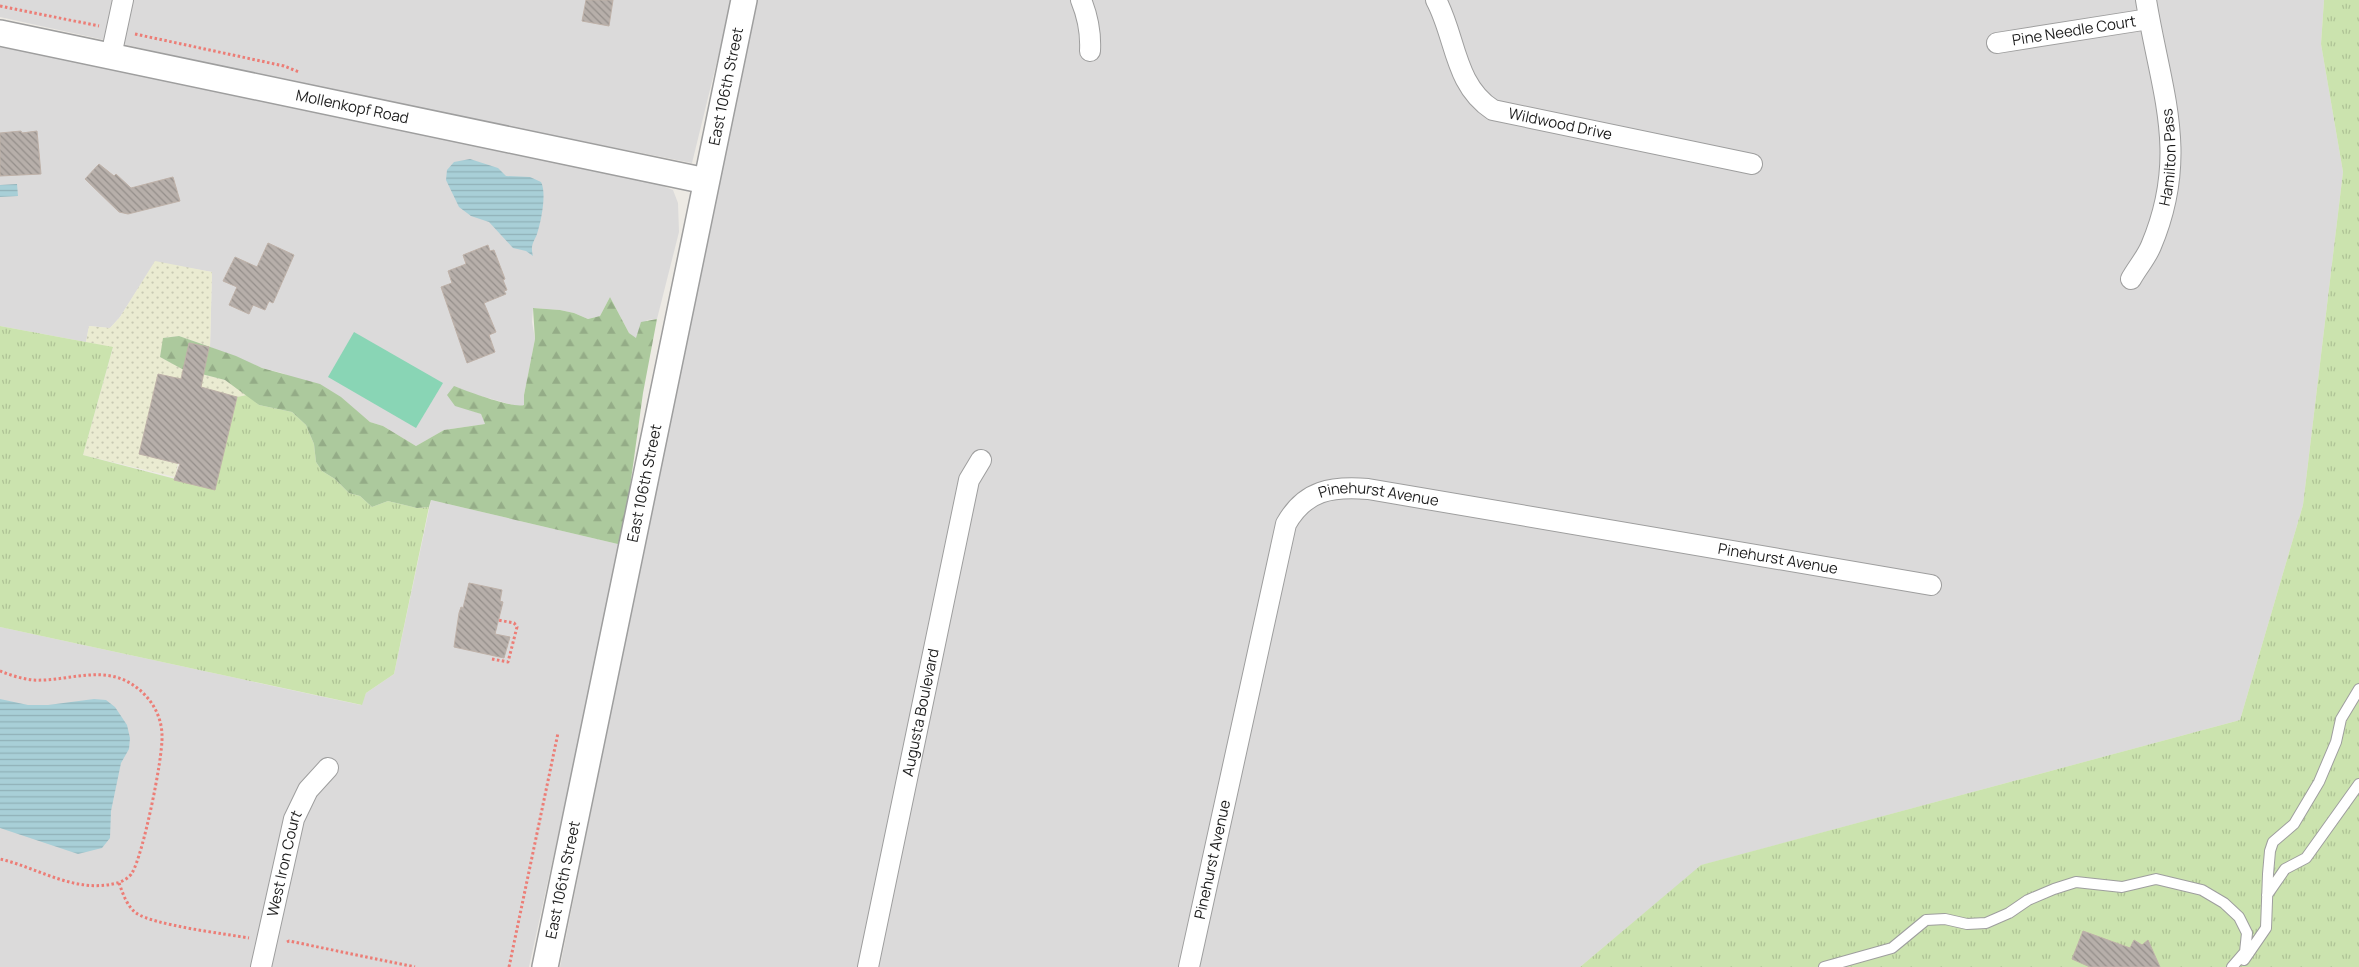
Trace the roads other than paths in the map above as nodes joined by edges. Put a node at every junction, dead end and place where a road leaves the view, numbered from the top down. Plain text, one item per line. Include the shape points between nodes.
1 (123, 0) edge
2 (744, 0) edge
3 (1081, 0) edge
4 (1436, 0) edge
5 (2148, 10) edge
6 (0, 33) edge
7 (1997, 43) dead end
8 (1090, 51) dead end
9 (111, 56) junction
10 (1752, 164) dead end
11 (706, 181) junction
12 (2130, 279) dead end
13 (980, 460) dead end
14 (1931, 585) dead end
15 (2359, 689) edge
16 (328, 768) dead end
17 (2359, 784) edge
18 (2266, 896) junction
19 (261, 967) edge
20 (545, 967) edge
21 (868, 967) edge
22 (1189, 967) edge
23 (1824, 967) edge
24 (2232, 967) edge

1 - 9 street
2 - 11 street, East 106th Street
3 - 8 street via 1088,16
4 - 10 street, Wildwood Drive via 1468,84 1482,103 1493,110
5 - 7 street, Pine Needle Court
5 - 12 street, Hamilton Pass via 2171,125 2170,180 2166,206 2150,248
6 - 9 street, Mollenkopf Road
9 - 11 street, Mollenkopf Road
11 - 20 street, East 106th Street
13 - 21 street, Augusta Boulevard via 969,480
14 - 22 street, Pinehurst Avenue via 1368,489 1334,489 1302,502 1286,524
15 - 18 lane via 2341,719 2336,742 2319,782 2294,824 2274,842 2270,851
16 - 19 street, West Iron Court via 308,790 294,819
17 - 18 lane via 2306,858 2285,869
18 - 24 lane via 2266,928 2246,959
23 - 24 lane via 1892,948 1926,920 1945,918 1967,924 1986,923 2054,888 2076,882 2122,887 2156,879 2202,890 2224,903 2238,917 2247,933 2245,952

